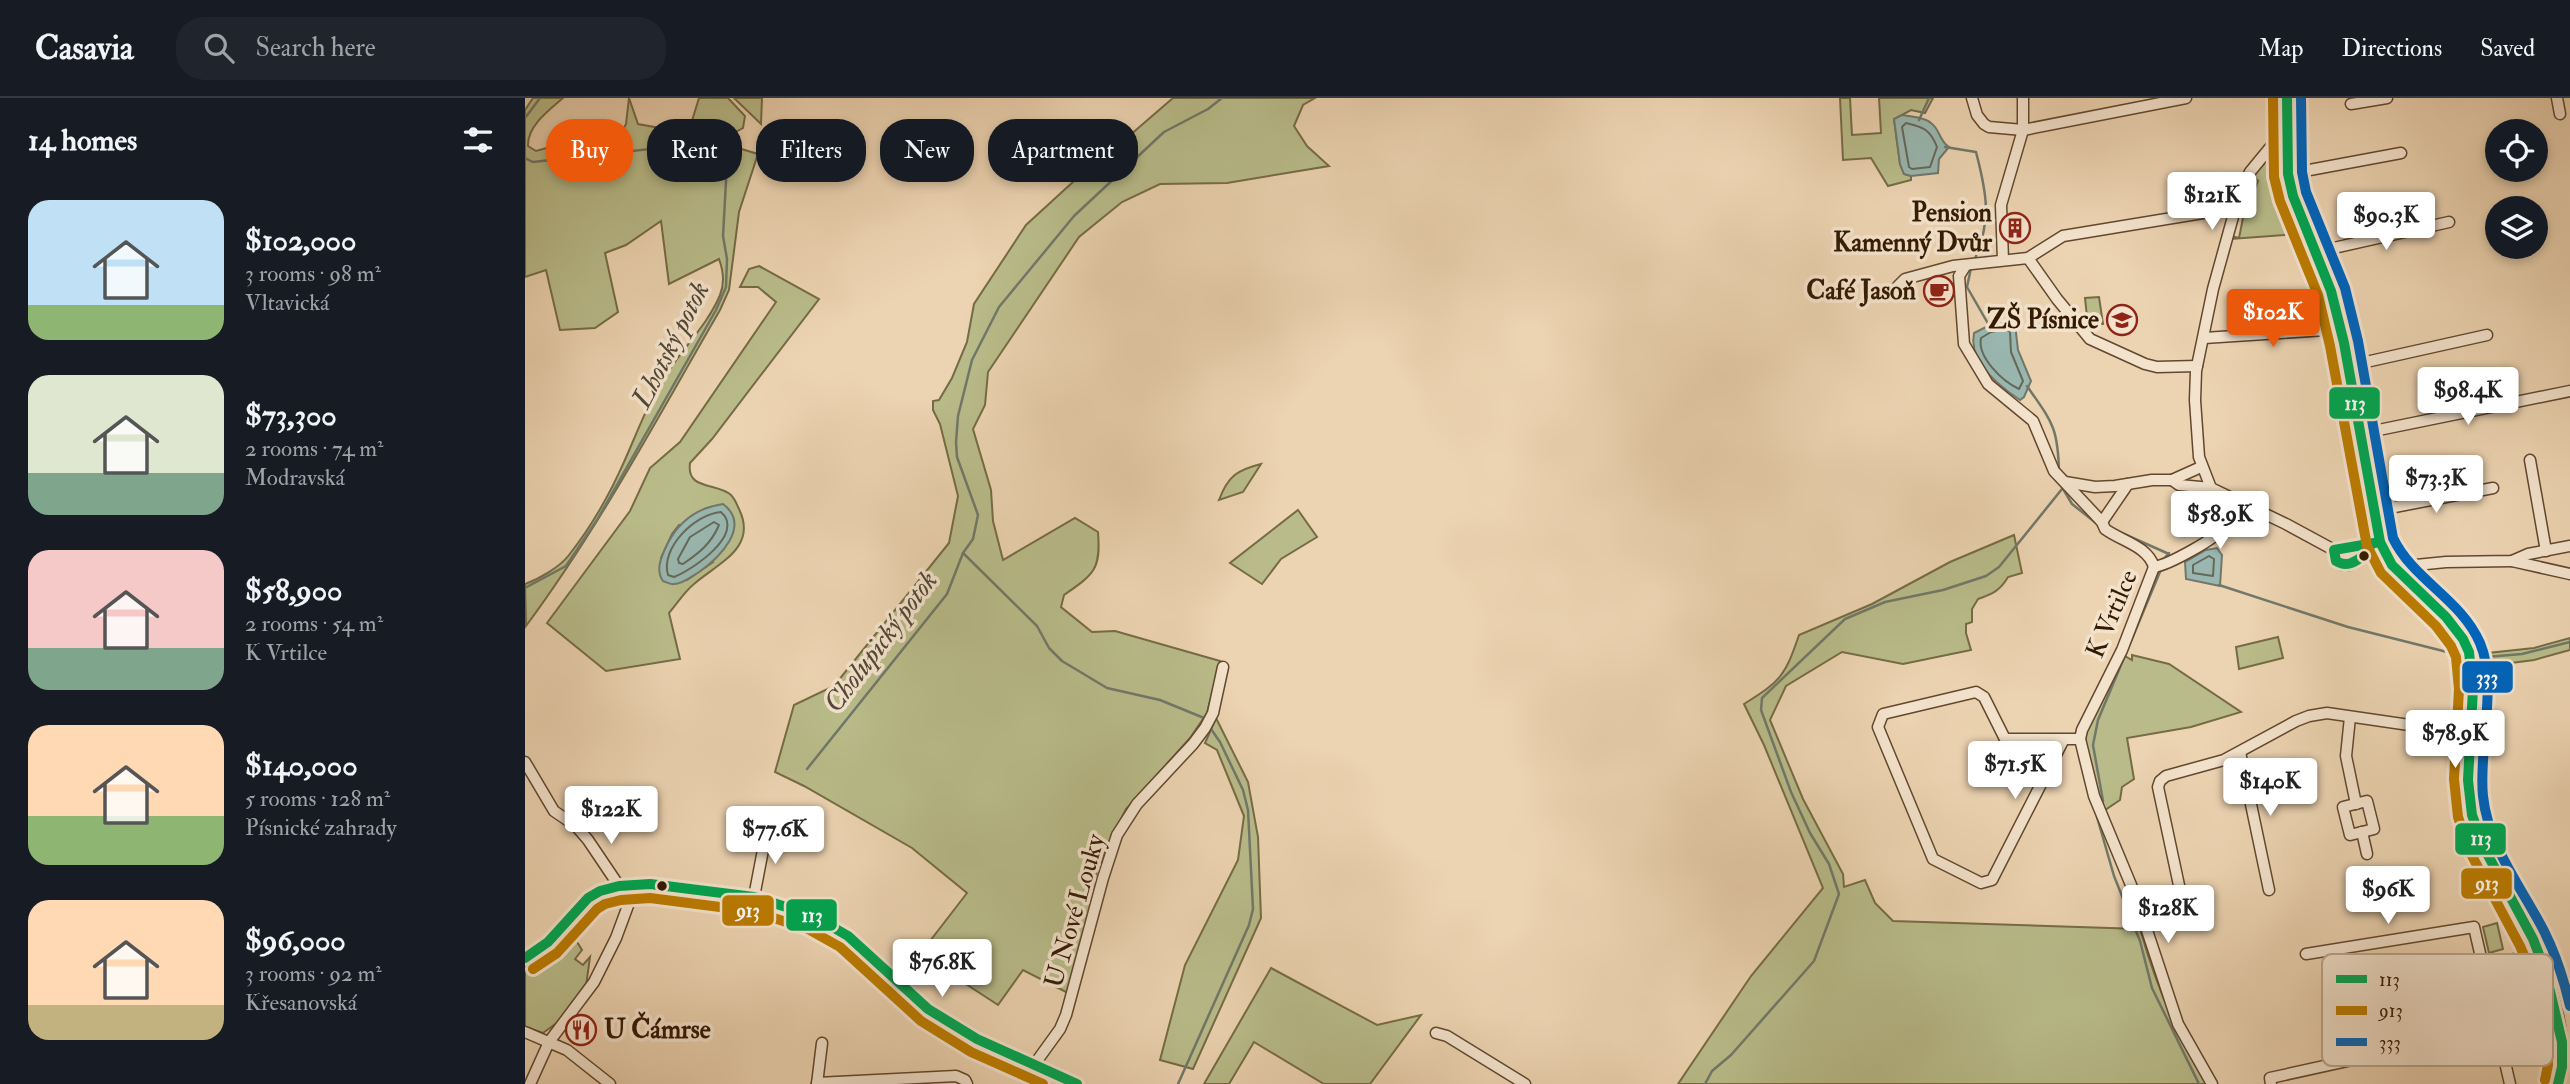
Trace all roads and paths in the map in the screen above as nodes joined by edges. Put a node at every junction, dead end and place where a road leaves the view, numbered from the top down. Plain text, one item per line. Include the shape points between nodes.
1 (1972, 98) edge
2 (2023, 98) edge
3 (2186, 98) edge
4 (2287, 98) edge
5 (2388, 98) edge
6 (2557, 98) edge
7 (2351, 104) dead end
8 (2560, 114) dead end
9 (2287, 126) junction
10 (2023, 130) junction
11 (2401, 153) dead end
12 (2288, 174) junction
13 (2233, 213) junction
14 (2449, 222) dead end
15 (2316, 252) junction
16 (2028, 258) junction
17 (2003, 260) junction
18 (1971, 264) junction
19 (1898, 286) dead end
20 (2341, 328) junction
21 (2487, 335) dead end
22 (2204, 338) junction
23 (2197, 366) junction
24 (2348, 366) junction
25 (2570, 391) edge
26 (2359, 434) junction
27 (2530, 460) dead end
28 (2201, 467) junction
29 (2061, 478) junction
30 (2172, 480) junction
31 (2128, 484) junction
32 (2211, 488) junction
33 (2493, 488) dead end
34 (2235, 500) junction
35 (2374, 511) junction
36 (2102, 522) junction
37 (2375, 543) junction
38 (2570, 546) edge
39 (2334, 550) junction
40 (2546, 551) junction
41 (2512, 561) junction
42 (2159, 566) junction
43 (2397, 570) junction
44 (2570, 574) edge
45 (1223, 667) dead end
46 (2350, 717) junction
47 (2471, 734) junction
48 (2064, 739) junction
49 (2080, 739) junction
50 (2240, 752) junction
51 (525, 762) edge
52 (2356, 804) junction
53 (767, 829) dead end
54 (2362, 832) junction
55 (2367, 854) dead end
56 (636, 884) junction
57 (619, 886) junction
58 (2269, 890) dead end
59 (754, 897) junction
60 (2183, 904) dead end
61 (2339, 950) junction
62 (2306, 954) dead end
63 (2340, 954) edge
64 (2481, 954) edge
65 (2538, 954) edge
66 (525, 958) edge
67 (2553, 994) edge
68 (525, 1032) edge
69 (1436, 1033) dead end
70 (549, 1042) junction
71 (822, 1043) dead end
72 (1034, 1065) junction
73 (2330, 1066) edge
74 (2506, 1066) edge
75 (2566, 1075) edge
76 (2270, 1081) edge
77 (530, 1084) edge
78 (610, 1084) edge
79 (817, 1084) edge
80 (967, 1084) edge
81 (1077, 1084) edge
82 (1525, 1084) edge
83 (2212, 1084) edge
84 (2510, 1084) edge
85 (2558, 1084) edge

1 - 10 street via 1984,124
2 - 10 street
3 - 10 street
4 - 9 street
5 - 7 street
6 - 8 street
9 - 12 street
9 - 13 street via 2250,172
10 - 17 street via 2001,205
11 - 12 street
12 - 15 street
13 - 16 street via 2221,210 2063,236
13 - 22 street
14 - 15 street
15 - 20 street
16 - 17 street
16 - 23 street via 2090,340 2157,367
17 - 18 street
18 - 19 street via 1937,269 1905,279
18 - 29 street via 1959,276 1964,344 1988,384 2037,427
20 - 22 street
20 - 24 street
21 - 24 street
22 - 23 street
23 - 28 street via 2195,410
24 - 26 street
25 - 26 street
26 - 35 street
27 - 40 street
28 - 30 street
28 - 32 street
29 - 31 street via 2095,487
29 - 36 street
30 - 31 street
30 - 32 street
31 - 36 street
32 - 34 street
33 - 35 street
34 - 39 street
34 - 42 street, K Vrtilce via 2217,536
35 - 37 street
36 - 42 street via 2108,532
37 - 39 street
37 - 39 street via 2349,565 2336,561
37 - 43 street
38 - 40 street
40 - 41 street
41 - 43 street via 2445,562
41 - 44 street
42 - 49 street, K Vrtilce
43 - 47 street via 2463,639 2470,657
45 - 72 street, U Nové Louky via 1205,728 1137,804 1117,835 1066,1015
46 - 47 street
46 - 50 street via 2309,716
46 - 52 street via 2346,756
47 - 65 street via 2473,820
48 - 48 street via 1992,880 1981,883 1933,859 1878,727 1883,714 1976,692 1984,697 2004,739
48 - 49 street
49 - 83 street via 2094,796 2136,897 2178,1024
50 - 58 street
50 - 60 street via 2160,781
51 - 57 street via 554,811 589,840
52 - 54 street via 2367,801 2374,829
52 - 54 street via 2343,807 2350,835
53 - 59 street
54 - 55 street
56 - 57 street
56 - 59 street
56 - 70 street via 594,982
57 - 66 street via 588,898 548,942
59 - 72 street via 812,915 848,936 928,1009 977,1039
61 - 62 street
61 - 63 street
61 - 64 street via 2474,927
67 - 75 street
68 - 70 street
69 - 82 street
70 - 77 street
70 - 78 street via 567,1050
71 - 79 street
72 - 81 street
73 - 76 street
74 - 84 street
75 - 85 street
79 - 80 street via 956,1076

